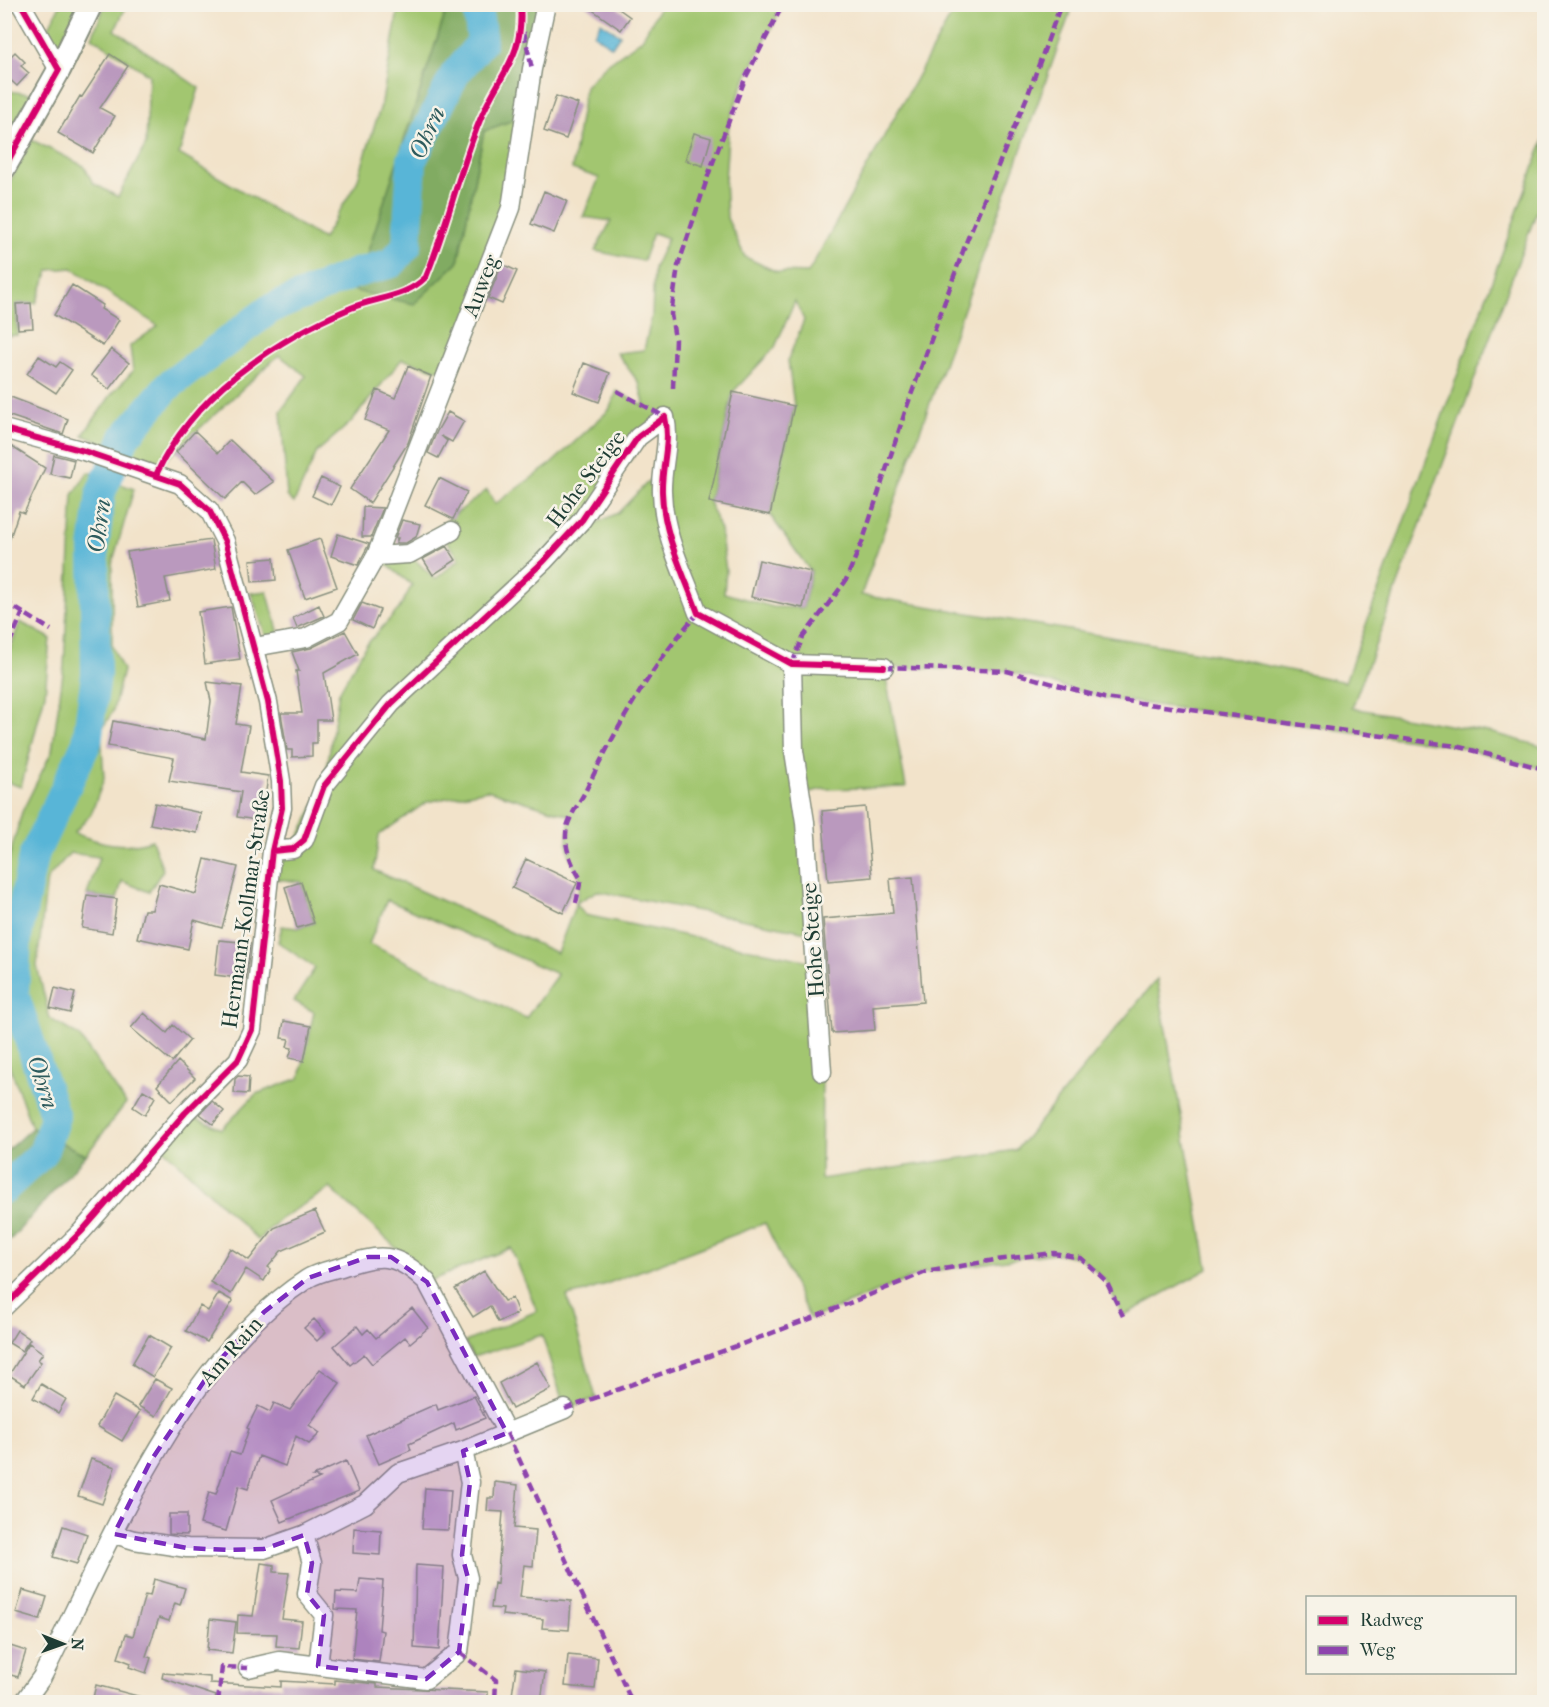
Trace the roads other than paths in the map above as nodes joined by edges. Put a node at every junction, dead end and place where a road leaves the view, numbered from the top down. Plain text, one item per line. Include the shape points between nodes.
1 (21, 4) edge
2 (91, 4) edge
3 (546, 4) edge
4 (59, 70) junction
5 (4, 168) edge
6 (4, 429) edge
7 (452, 531) dead end
8 (376, 556) junction
9 (254, 647) junction
10 (792, 664) junction
11 (884, 667) dead end
12 (272, 851) junction
13 (822, 1072) dead end
14 (4, 1307) edge
15 (565, 1409) dead end
16 (507, 1433) junction
17 (463, 1451) junction
18 (114, 1534) junction
19 (304, 1535) junction
20 (318, 1666) junction
21 (248, 1668) dead end
22 (24, 1702) edge

1 - 4 street
2 - 4 main road
3 - 8 street, Auweg via 511,208
4 - 5 main road
6 - 9 street, Hermann-Kollmar-Straße via 180,484 209,510 225,541
7 - 8 street via 409,554
8 - 9 street, Auweg via 339,621 306,638
9 - 12 street, Hermann-Kollmar-Straße via 281,781 282,808
10 - 11 street, Hohe Steige
10 - 12 street, Hohe Steige via 698,613 667,529 662,490 666,417 638,437 582,520 551,553 391,704 324,786 304,840 293,849
10 - 13 street, Hohe Steige via 794,751 805,822
12 - 14 street, Hermann-Kollmar-Straße via 252,1030 238,1059 185,1113 82,1232
15 - 16 street
16 - 17 street
16 - 18 street, Am Rain via 427,1282 410,1265 391,1257 368,1257 308,1278 264,1312 215,1365 150,1462
17 - 19 street via 398,1473 365,1504
17 - 20 street via 470,1482 462,1555 468,1578 459,1652 426,1679
18 - 19 street via 187,1548 229,1550 264,1549
18 - 22 street, Am Rain via 42,1677
19 - 20 street via 312,1563 307,1594 324,1615
20 - 21 street via 279,1661

